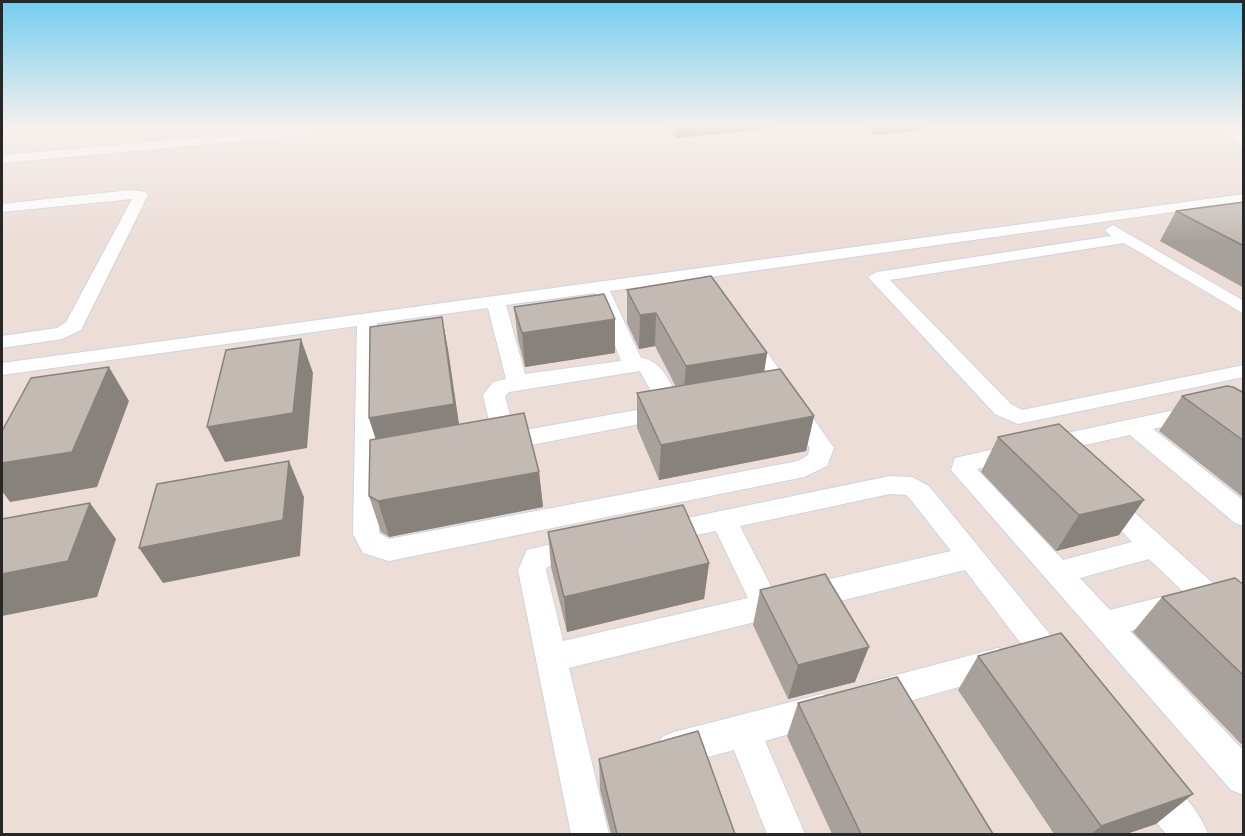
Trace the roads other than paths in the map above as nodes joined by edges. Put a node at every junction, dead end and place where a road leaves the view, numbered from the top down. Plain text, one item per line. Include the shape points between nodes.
1 (1244, 198) edge
2 (2, 208) edge
3 (1094, 218) junction
4 (981, 234) junction
5 (956, 237) junction
6 (1126, 238) junction
7 (1010, 255) junction
8 (985, 259) junction
9 (702, 272) junction
10 (600, 287) junction
11 (716, 293) edge
12 (495, 301) junction
13 (1244, 309) edge
14 (732, 316) edge
15 (367, 319) junction
16 (2, 342) edge
17 (633, 364) junction
18 (2, 369) edge
19 (1244, 371) edge
20 (517, 382) junction
21 (1209, 395) edge
22 (1244, 420) edge
23 (1134, 426) junction
24 (1244, 432) edge
25 (505, 442) junction
26 (482, 446) edge
27 (1046, 446) junction
28 (1244, 516) edge
29 (723, 519) junction
30 (1154, 547) junction
31 (970, 558) junction
32 (1056, 573) junction
33 (1208, 597) junction
34 (766, 606) junction
35 (1104, 625) junction
36 (1244, 630) edge
37 (1043, 649) junction
38 (551, 658) junction
39 (1072, 686) edge
40 (904, 688) junction
41 (922, 718) edge
42 (744, 731) junction
43 (643, 757) edge
44 (610, 765) edge
45 (1138, 770) edge
46 (577, 774) junction
47 (1244, 777) edge
48 (590, 834) edge
49 (786, 834) edge
50 (1190, 834) edge

1 - 3 street
2 - 16 street via 141,195 74,326 62,333
3 - 4 street
3 - 6 street
4 - 5 street
4 - 7 street
5 - 8 street
5 - 9 street
6 - 7 street
6 - 13 street
7 - 8 street
8 - 19 street via 877,277 1011,414 1028,417
9 - 10 street
9 - 11 street
10 - 12 street
10 - 17 street
12 - 15 street
12 - 20 street
14 - 15 street via 773,393 822,448 819,459 804,468 389,550 374,545 366,534 379,465
15 - 18 street
17 - 20 street
17 - 25 street via 651,368 684,409
20 - 25 street via 494,394
21 - 22 street
23 - 24 street via 1208,411
23 - 27 street
23 - 28 street
25 - 26 street
27 - 30 street
27 - 32 street via 962,466 965,474
29 - 31 street via 890,485 912,486
29 - 34 street
29 - 38 street via 541,556 532,570
30 - 32 street
30 - 33 street
31 - 34 street
31 - 37 street
32 - 35 street
33 - 35 street
33 - 36 street
34 - 38 street
35 - 47 street
37 - 39 street
37 - 40 street
38 - 46 street
40 - 41 street
40 - 42 street
42 - 43 street
42 - 49 street
44 - 46 street
45 - 50 street
46 - 48 street

